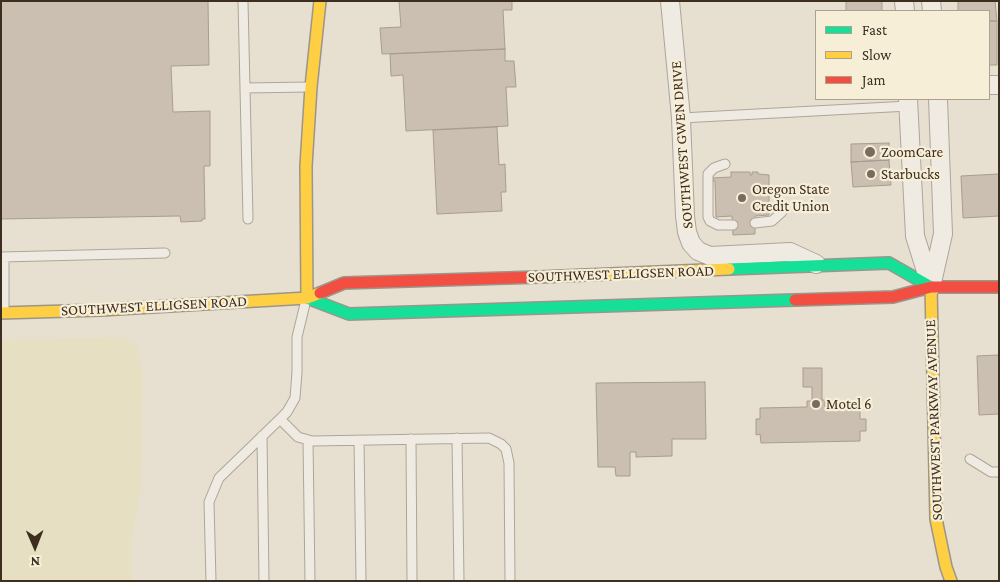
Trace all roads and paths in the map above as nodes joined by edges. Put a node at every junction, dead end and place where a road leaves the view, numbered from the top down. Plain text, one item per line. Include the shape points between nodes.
1 (243, 1) edge
2 (320, 1) edge
3 (670, 1) edge
4 (311, 87) junction
5 (245, 88) junction
6 (938, 100) edge
7 (909, 103) edge
8 (681, 118) junction
9 (725, 164) dead end
10 (782, 212) dead end
11 (248, 219) dead end
12 (755, 224) dead end
13 (732, 225) dead end
14 (165, 253) dead end
15 (3, 257) edge
16 (819, 265) junction
17 (931, 287) junction
18 (999, 287) edge
19 (307, 298) junction
20 (3, 312) edge
21 (280, 419) junction
22 (262, 436) junction
23 (458, 438) junction
24 (411, 439) junction
25 (308, 440) junction
26 (359, 440) junction
27 (970, 459) dead end
28 (999, 472) edge
29 (210, 581) edge
30 (264, 581) edge
31 (310, 581) edge
32 (361, 581) edge
33 (412, 581) edge
34 (459, 581) edge
35 (510, 581) edge
36 (951, 581) edge

1 - 5 lane
2 - 4 main road
3 - 8 street, SOUTHWEST GWEN DRIVE
4 - 5 lane
4 - 19 main road via 306,166
5 - 11 lane
6 - 17 street via 943,234
7 - 8 lane
7 - 17 street via 915,236
8 - 16 street, SOUTHWEST GWEN DRIVE via 686,232 698,251 710,256 790,252
9 - 13 lane via 708,174 708,217 718,226
10 - 12 lane via 772,221
14 - 15 lane
15 - 20 lane
16 - 17 main road, SOUTHWEST ELLIGSEN ROAD via 889,263
16 - 19 main road, SOUTHWEST ELLIGSEN ROAD via 344,283
17 - 18 main road, SOUTHWEST ELLIGSEN ROAD
17 - 19 main road, SOUTHWEST ELLIGSEN ROAD via 893,297 349,314
17 - 36 main road, SOUTHWEST PARKWAY AVENUE via 936,518
19 - 20 main road, SOUTHWEST ELLIGSEN ROAD via 102,310
19 - 21 lane via 297,337 295,398
21 - 22 lane
21 - 25 lane via 298,437
22 - 29 lane via 219,478 209,502
22 - 30 lane
23 - 24 lane
23 - 34 lane
23 - 35 lane via 495,440 508,456
24 - 26 lane
24 - 33 lane
25 - 26 lane
25 - 31 lane
26 - 32 lane
27 - 28 lane via 991,472

